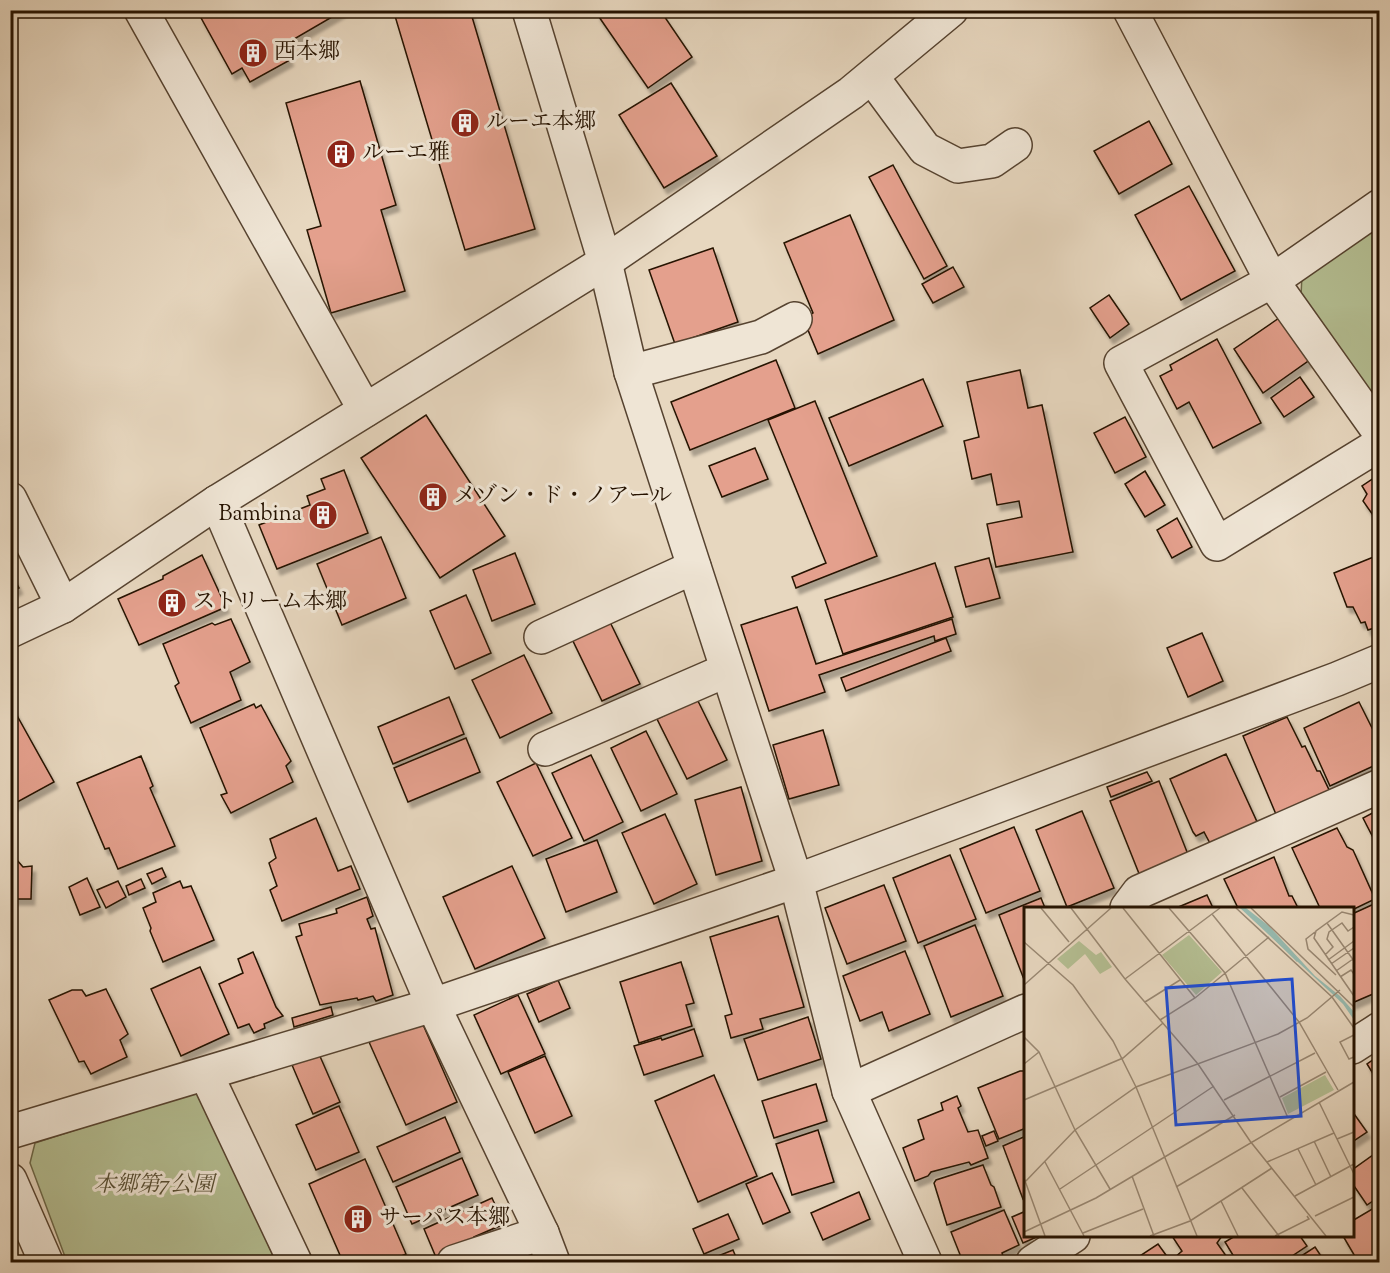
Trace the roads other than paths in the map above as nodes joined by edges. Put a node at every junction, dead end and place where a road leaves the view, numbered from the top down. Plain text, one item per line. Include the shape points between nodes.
1 (141, 10) edge
2 (529, 10) edge
3 (951, 10) edge
4 (1130, 10) edge
5 (872, 76) junction
6 (1015, 145) dead end
7 (1380, 206) edge
8 (605, 262) junction
9 (1272, 281) junction
10 (795, 319) dead end
11 (631, 372) junction
12 (365, 410) junction
13 (1380, 433) edge
14 (1380, 444) edge
15 (10, 500) edge
16 (217, 501) junction
17 (694, 567) junction
18 (63, 606) junction
19 (10, 631) edge
20 (541, 637) dead end
21 (1380, 661) edge
22 (727, 670) junction
23 (545, 749) dead end
24 (1380, 786) edge
25 (796, 881) junction
26 (1128, 907) edge
27 (433, 1005) junction
28 (1024, 1012) edge
29 (1380, 1029) edge
30 (1354, 1046) edge
31 (206, 1074) junction
32 (849, 1091) junction
33 (10, 1132) edge
34 (10, 1180) edge
35 (542, 1233) junction
36 (1072, 1237) edge
37 (45, 1263) edge
38 (295, 1263) edge
39 (454, 1263) edge
40 (553, 1263) edge
41 (925, 1263) edge
42 (1033, 1263) edge

1 - 12 street
2 - 8 street
3 - 5 street
4 - 9 street
5 - 6 street via 925,149 958,166 992,161
5 - 8 street
7 - 9 street
8 - 11 street
8 - 12 street
9 - 13 street
9 - 14 street via 1120,363 1217,544
10 - 11 street via 762,337
11 - 17 street
12 - 16 street
15 - 18 street
16 - 18 street
16 - 27 street
17 - 20 street
17 - 22 street
18 - 19 street
21 - 25 street
22 - 23 street
22 - 25 street
24 - 26 street via 1139,892
25 - 27 street
25 - 32 street
27 - 31 street
27 - 35 street
28 - 32 street
29 - 30 street
31 - 33 street
31 - 38 street
32 - 41 street
34 - 37 street
35 - 39 street
35 - 40 street
36 - 42 street

